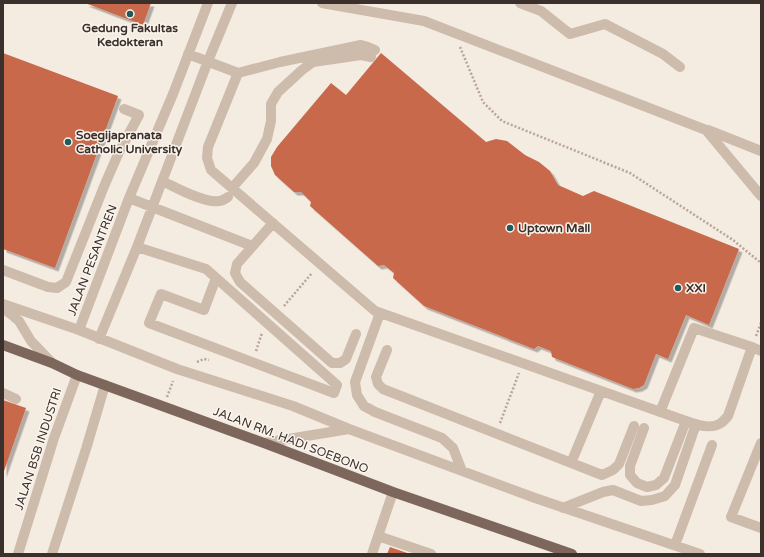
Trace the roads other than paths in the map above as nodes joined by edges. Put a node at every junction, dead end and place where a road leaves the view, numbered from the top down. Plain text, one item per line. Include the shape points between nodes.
1 (208, 3) edge
2 (232, 3) edge
3 (322, 3) edge
4 (520, 3) edge
5 (188, 54) junction
6 (208, 61) junction
7 (680, 67) dead end
8 (238, 73) junction
9 (124, 109) dead end
10 (706, 130) junction
11 (761, 151) edge
12 (162, 181) junction
13 (230, 193) junction
14 (761, 196) edge
15 (129, 198) junction
16 (152, 207) junction
17 (273, 223) junction
18 (137, 246) junction
19 (252, 246) junction
20 (4, 272) edge
21 (216, 278) junction
22 (3, 304) edge
23 (3, 308) edge
24 (380, 313) junction
25 (78, 330) junction
26 (356, 334) dead end
27 (99, 339) junction
28 (3, 345) edge
29 (756, 349) edge
30 (387, 350) dead end
31 (52, 363) junction
32 (77, 375) junction
33 (105, 385) junction
34 (601, 391) junction
35 (3, 393) edge
36 (16, 399) dead end
37 (660, 412) junction
38 (691, 423) junction
39 (349, 429) junction
40 (264, 443) junction
41 (761, 443) edge
42 (712, 445) dead end
43 (571, 463) junction
44 (462, 471) junction
45 (393, 492) junction
46 (563, 508) junction
47 (761, 528) edge
48 (378, 536) junction
49 (675, 545) junction
50 (18, 554) edge
51 (52, 554) edge
52 (372, 554) edge
53 (432, 554) edge
54 (572, 554) edge
55 (700, 554) edge

1 - 5 street, JALAN PESANTREN
2 - 6 street
3 - 10 street via 424,21
4 - 7 street via 541,11 570,34 605,24 663,54
5 - 6 street
5 - 15 street, JALAN PESANTREN
6 - 8 street
6 - 12 street
8 - 13 street via 208,147 207,158 211,170
8 - 13 street via 361,45 368,46 373,54 313,62 278,92 271,104 267,139 254,163
9 - 20 street via 139,115 105,184 66,282 57,288 48,287
10 - 11 street
10 - 14 street
12 - 13 street via 213,202 220,201
12 - 16 street
13 - 17 street
15 - 16 street, JALAN PESANTREN
15 - 25 street, JALAN PESANTREN
16 - 18 street
16 - 19 street, JALAN PESANTREN
17 - 19 street
17 - 24 street
18 - 21 street via 206,269
18 - 27 street
19 - 26 street via 237,264 235,273 240,282 332,363 340,363 346,359
21 - 21 street via 204,310 160,294 149,323 334,392 337,385
22 - 25 street
23 - 31 street via 19,322 31,342
24 - 34 street
24 - 44 street via 355,382 357,396 364,406 375,412 442,438 453,448
25 - 27 street
27 - 39 street via 177,369 293,406
28 - 31 main road, JALAN RM. HADI SOEBONO
29 - 37 street via 694,328
29 - 38 street via 728,416 721,424 710,427
30 - 43 street via 376,377 383,389
31 - 32 main road, JALAN RM. HADI SOEBONO
32 - 33 main road, JALAN RM. HADI SOEBONO
32 - 50 street, JALAN BSB INDUSTRI via 54,438
33 - 40 main road, JALAN RM. HADI SOEBONO
33 - 51 street
34 - 37 street
34 - 43 street
35 - 36 street
37 - 38 street
38 - 43 street via 664,478 656,485 647,487 637,483 630,475 639,427 619,464 613,470 602,475
38 - 46 street via 675,485 665,496 641,501 613,490
39 - 40 street
39 - 44 street
40 - 45 main road, JALAN RM. HADI SOEBONO
41 - 47 street via 731,517
42 - 49 street
44 - 46 street
45 - 48 street
45 - 54 main road, JALAN RM. HADI SOEBONO
46 - 49 street
48 - 52 street
48 - 53 street
49 - 55 street

